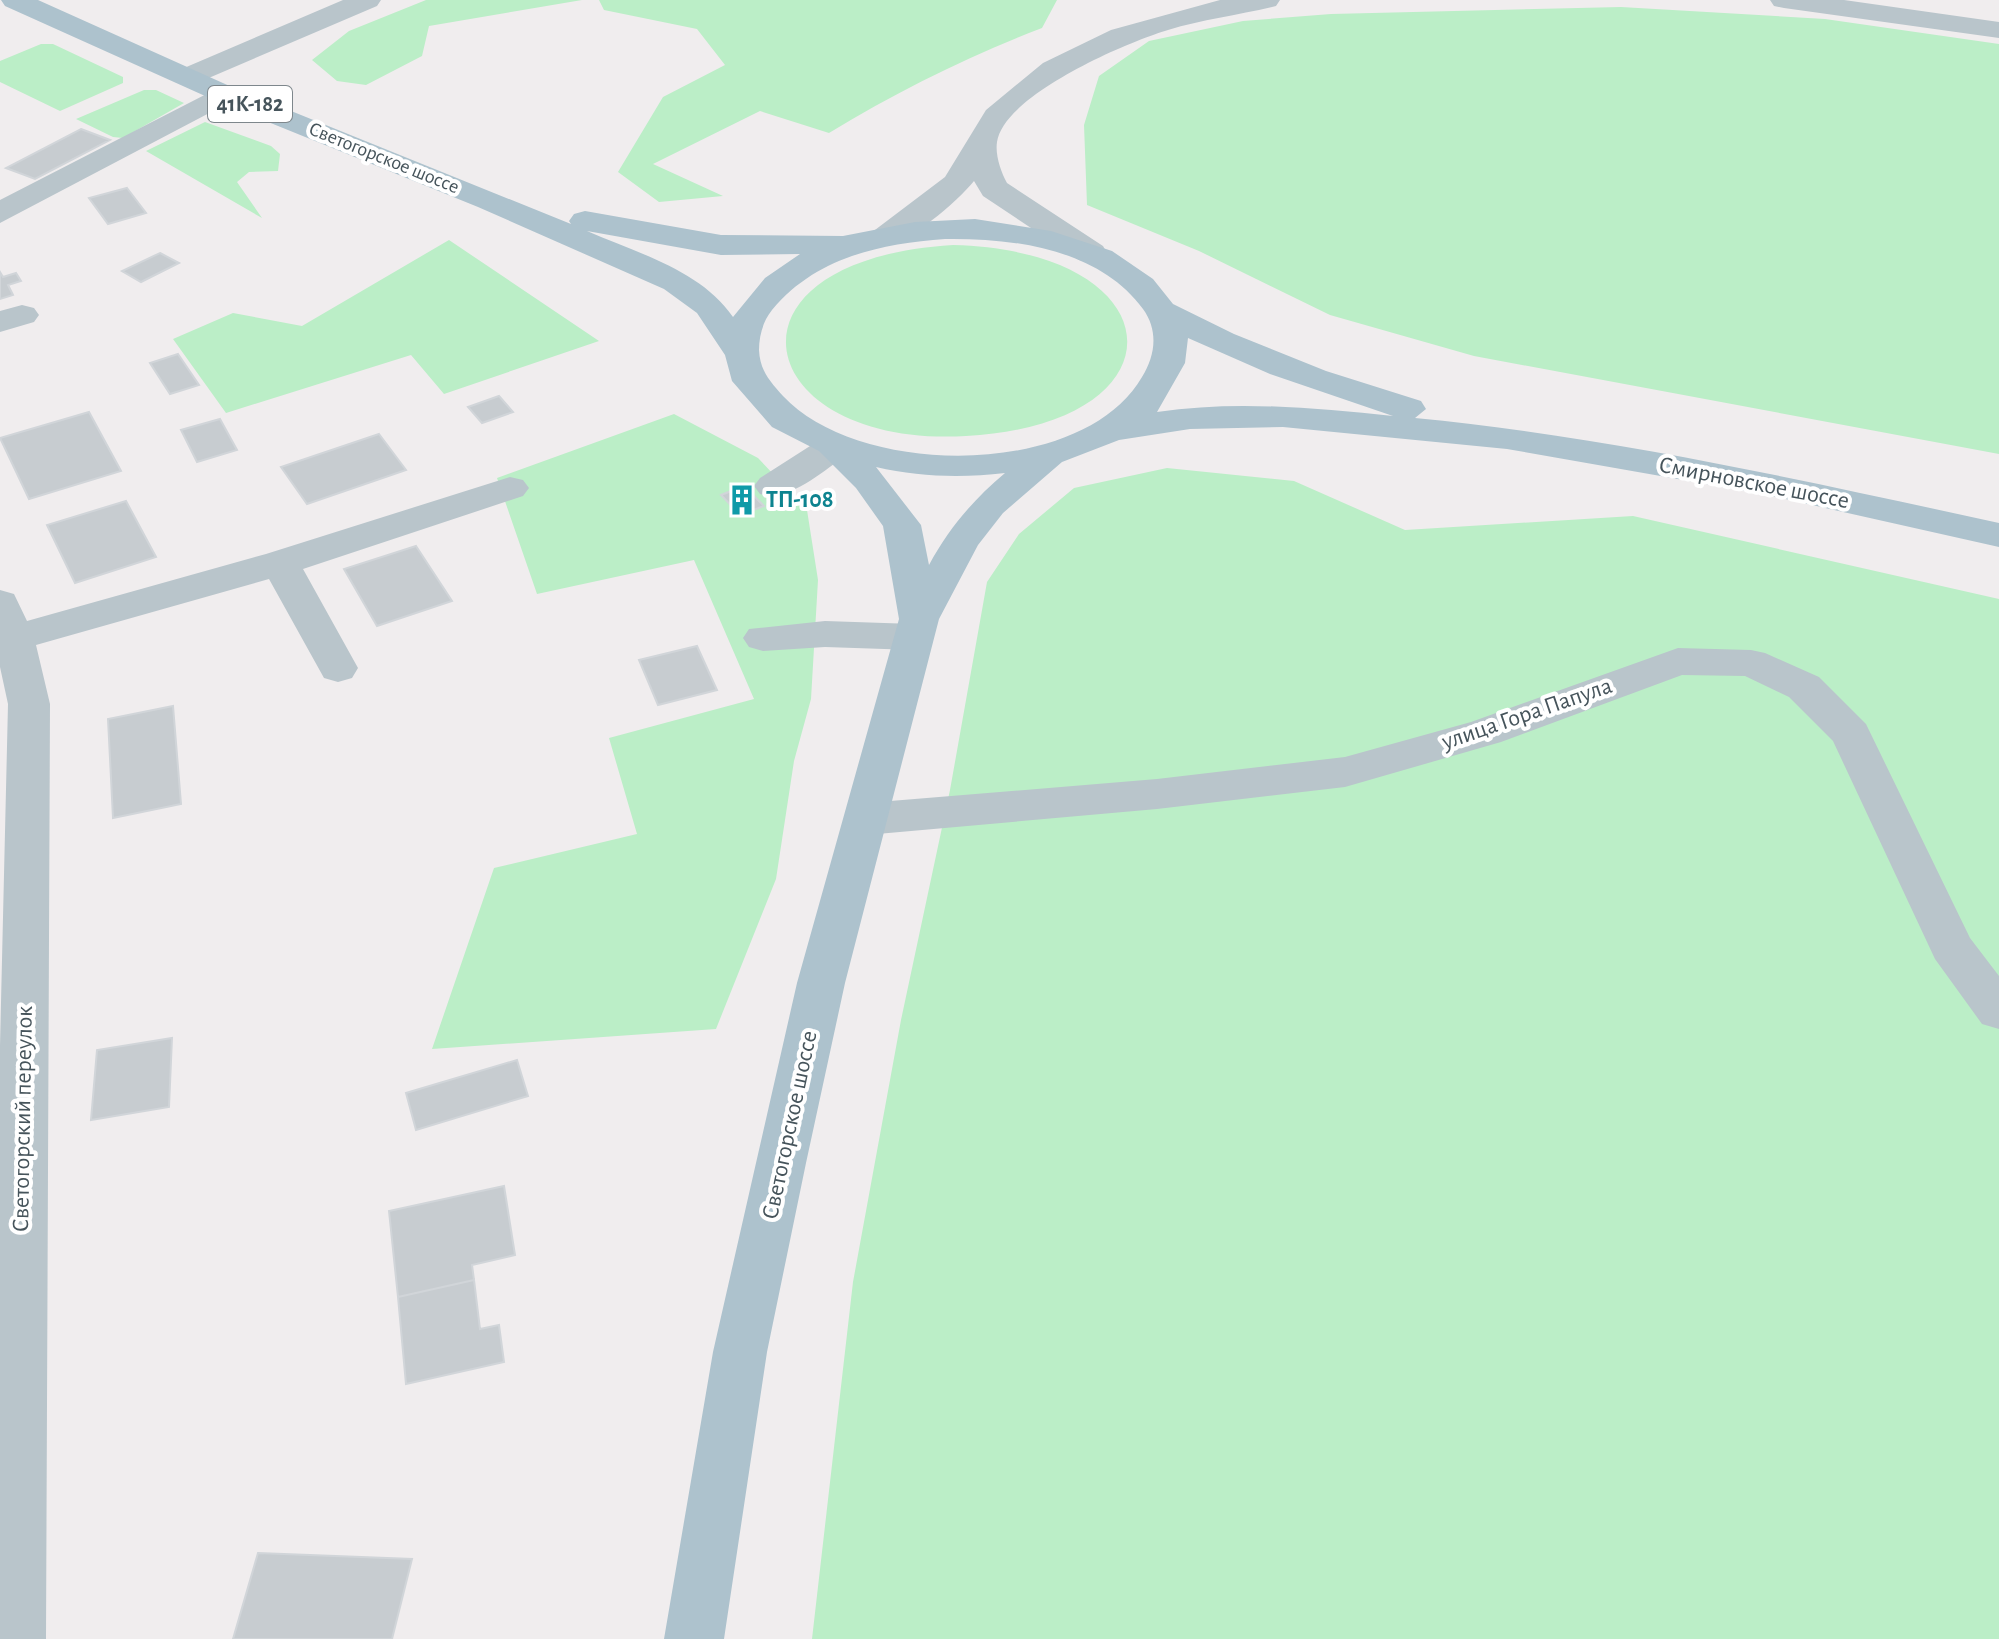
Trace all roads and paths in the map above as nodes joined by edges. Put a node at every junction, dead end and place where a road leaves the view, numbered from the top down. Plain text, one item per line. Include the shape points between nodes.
1 (15, 0) edge
2 (367, 0) edge
3 (1266, 0) edge
4 (1784, 0) edge
5 (1220, 3) edge
6 (1999, 30) edge
7 (187, 77) junction
8 (224, 94) junction
9 (981, 138) junction
10 (489, 200) junction
11 (0, 213) edge
12 (868, 240) junction
13 (1091, 253) junction
14 (1162, 311) junction
15 (741, 353) junction
16 (1108, 431) junction
17 (1507, 438) junction
18 (834, 447) junction
19 (1049, 455) junction
20 (773, 486) dead end
21 (510, 488) dead end
22 (1999, 535) edge
23 (280, 563) junction
24 (6, 624) edge
25 (916, 628) junction
26 (763, 638) dead end
27 (338, 668) dead end
28 (866, 819) junction
29 (1999, 1011) edge
30 (16, 1639) edge
31 (694, 1639) edge

1 - 7 main road, Светогорское шоссе / 41К-182
2 - 7 street
3 - 5 street
4 - 6 street
5 - 9 street via 1102,44 1021,93
7 - 8 main road, Светогорское шоссе / 41К-182
8 - 10 main road, Светогорское шоссе / 41К-182
8 - 11 street
9 - 12 street via 966,172 943,196
9 - 13 street via 985,172 994,189
10 - 12 main road, Светогорское шоссе / 41К-182 via 721,245
10 - 15 main road, Светогорское шоссе / 41К-182 via 676,282 709,306
12 - 13 main road via 943,229 990,230 1036,236
12 - 15 main road via 803,265 766,294 743,333
13 - 14 main road via 1134,279
14 - 16 main road via 1170,332 1166,374 1134,414
14 - 17 main road, Смирновское шоссе via 1212,339 1307,379
15 - 18 main road, Светогорское шоссе via 757,394 776,414
16 - 17 main road, Смирновское шоссе via 1190,418 1283,416
16 - 19 main road
17 - 22 main road, Смирновское шоссе via 1763,483
18 - 19 main road via 940,467
18 - 20 street
18 - 25 main road, Светогорское шоссе via 869,480 902,525
19 - 25 main road, Светогорское шоссе via 990,505 961,541
21 - 23 street
23 - 24 street
23 - 27 street
24 - 30 street, Светогорский переулок via 29,704
25 - 26 street
25 - 28 main road, Светогорское шоссе
28 - 29 street, улица Гора Папула via 1345,772 1486,732 1678,661 1751,663 1804,687 1851,734 1951,947
28 - 31 main road, Светогорское шоссе via 821,983 740,1352

